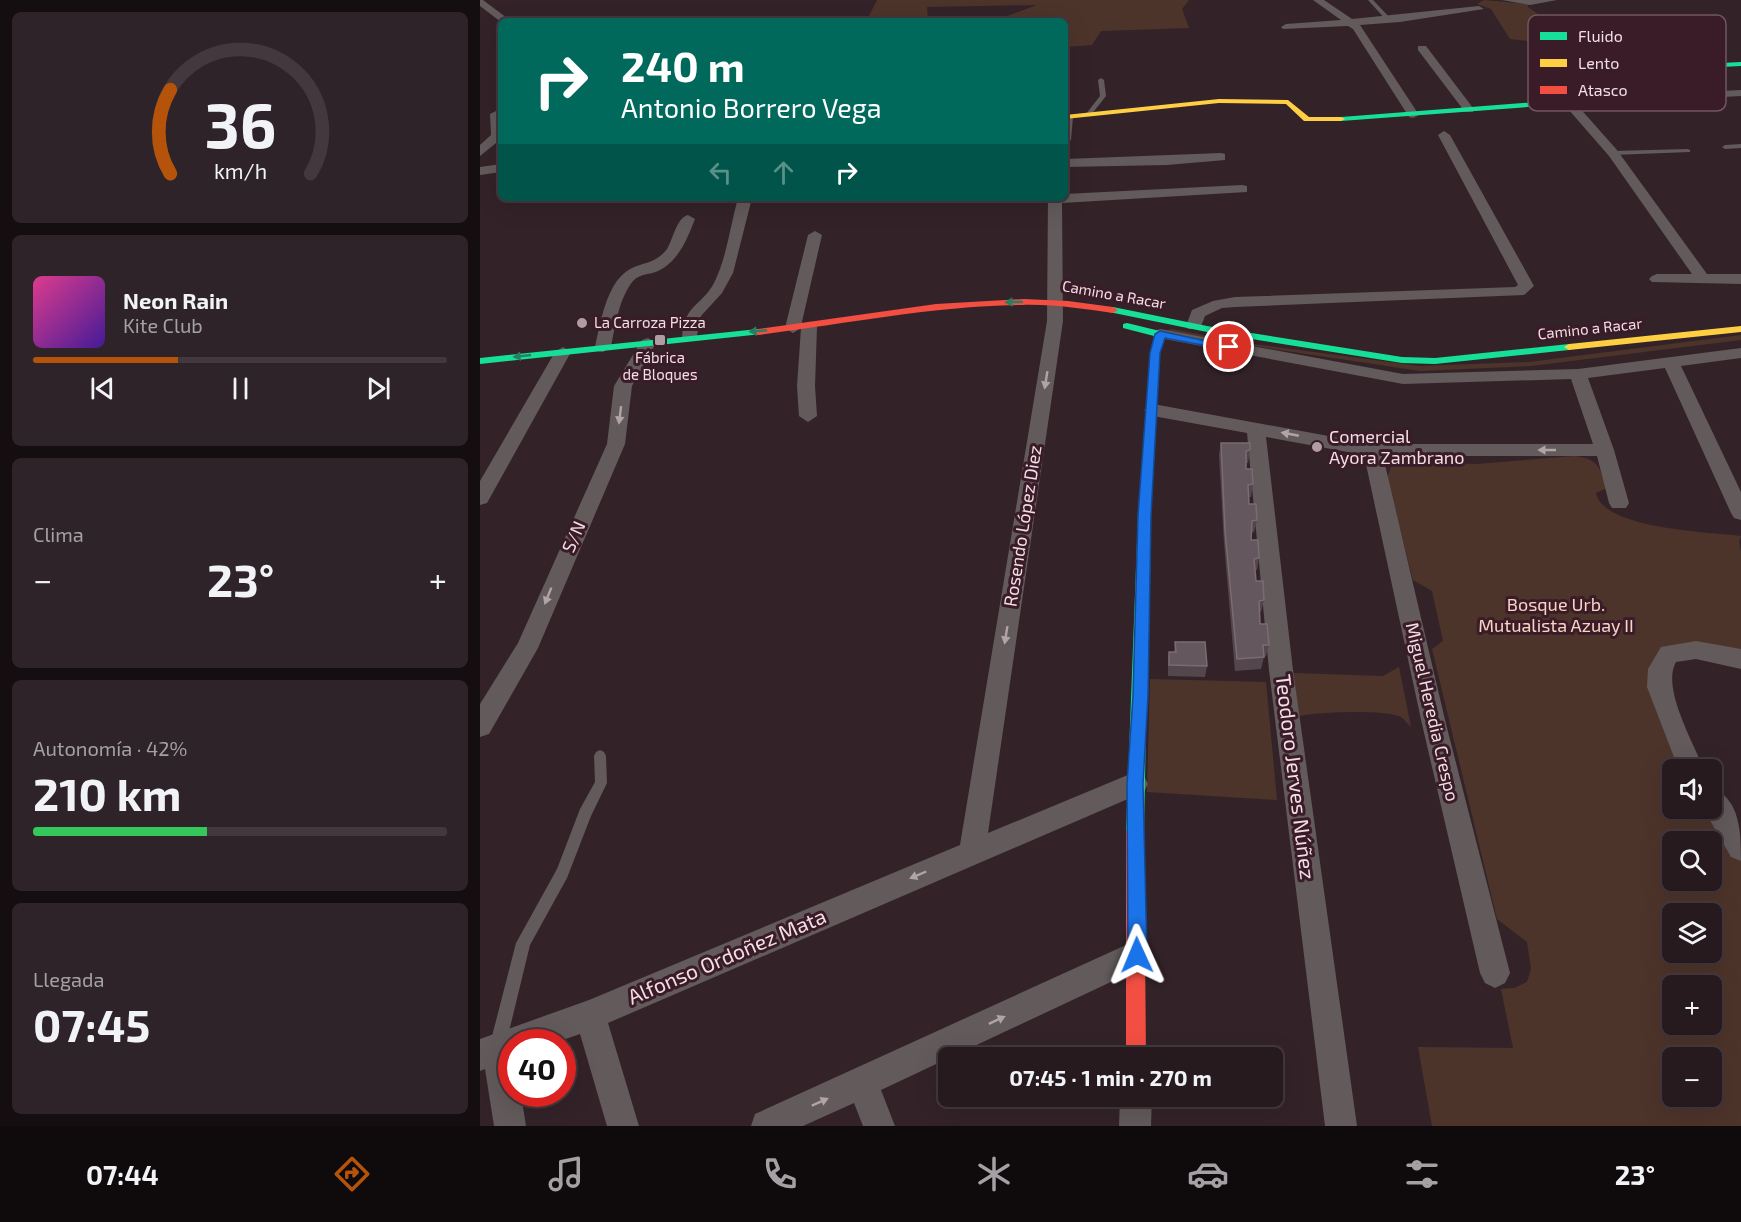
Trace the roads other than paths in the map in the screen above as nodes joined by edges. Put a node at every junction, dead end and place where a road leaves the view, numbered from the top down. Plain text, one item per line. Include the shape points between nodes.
1 (1318, 0) edge
2 (1370, 0) edge
3 (1507, 0) edge
4 (1552, 0) edge
5 (480, 2) edge
6 (1479, 9) dead end
7 (502, 18) edge
8 (1389, 20) junction
9 (1352, 23) junction
10 (1286, 27) dead end
11 (1422, 48) dead end
12 (1741, 64) edge
13 (1726, 65) edge
14 (1101, 80) dead end
15 (1741, 93) edge
16 (1726, 94) edge
17 (1528, 105) edge
18 (1469, 110) junction
19 (1576, 111) edge
20 (496, 114) dead end
21 (1089, 114) junction
22 (1413, 115) junction
23 (1068, 117) edge
24 (1444, 135) dead end
25 (1741, 146) edge
26 (1725, 147) dead end
27 (1688, 151) dead end
28 (480, 152) edge
29 (1612, 153) junction
30 (1221, 157) dead end
31 (1068, 163) edge
32 (498, 168) edge
33 (480, 171) edge
34 (1242, 189) dead end
35 (1068, 198) edge
36 (744, 201) edge
37 (1055, 201) edge
38 (688, 219) dead end
39 (815, 235) dead end
40 (1702, 278) junction
41 (1657, 279) dead end
42 (1741, 279) edge
43 (1061, 308) junction
44 (1194, 326) junction
45 (801, 327) junction
46 (1741, 329) edge
47 (1164, 335) junction
48 (690, 337) junction
49 (648, 343) junction
50 (603, 347) junction
51 (563, 352) junction
52 (1741, 353) edge
53 (480, 361) edge
54 (1671, 362) junction
55 (1578, 374) junction
56 (1153, 410) junction
57 (808, 416) dead end
58 (1256, 428) junction
59 (1372, 450) junction
60 (1605, 450) junction
61 (480, 498) edge
62 (1618, 503) dead end
63 (1741, 513) edge
64 (1741, 659) edge
65 (480, 726) edge
66 (600, 756) dead end
67 (1688, 759) edge
68 (1135, 784) junction
69 (1722, 817) edge
70 (1741, 848) edge
71 (972, 852) junction
72 (1137, 955) junction
73 (1495, 973) dead end
74 (590, 1015) junction
75 (1136, 1047) edge
76 (489, 1051) edge
77 (862, 1083) junction
78 (1136, 1107) edge
79 (510, 1126) edge
80 (623, 1126) edge
81 (767, 1126) edge
82 (879, 1126) edge
83 (1135, 1126) edge
84 (1341, 1126) edge

1 - 9 street
2 - 8 lane
3 - 4 street
5 - 7 street
6 - 8 street
8 - 9 street
9 - 10 street
9 - 22 street
11 - 18 street
12 - 13 street
14 - 21 lane via 1103,96
15 - 16 street
17 - 18 street
18 - 22 street
19 - 29 street
20 - 28 street via 497,136
21 - 22 street via 1218,101 1270,100 1288,102 1306,119 1316,121
21 - 23 street
24 - 44 street via 1526,286 1519,292 1235,302 1198,313
25 - 26 lane
27 - 29 lane
29 - 40 street
30 - 31 street
32 - 33 street
34 - 35 street
36 - 48 street via 720,285 700,304 690,324
37 - 43 street, Rosendo López Diez
38 - 50 street via 675,250 654,267 631,275 623,286
39 - 45 street
40 - 41 street
40 - 42 street
43 - 44 street, Camino a Racar
43 -> 45 street, Camino a Racar via 978,302
43 - 47 street via 1062,317 1098,319
43 -> 71 street, Rosendo López Diez
44 - 46 street, Camino a Racar via 1402,360 1435,361
45 -> 48 street, Camino a Racar
45 - 57 street
47 - 55 street via 1391,378
47 - 56 street via 1155,353
48 - 49 street, Camino a Racar
49 - 50 street, Camino a Racar
49 -> 65 street, S/N via 623,386 616,444 527,648
50 - 51 street, Camino a Racar
51 -> 53 street, Camino a Racar
51 - 61 street
52 - 54 street
54 - 55 street
54 - 63 street
55 - 60 street
56 - 58 street
56 - 68 street via 1144,515
59 -> 58 street
58 - 84 street, Teodoro Jerves Núñez via 1281,670
60 -> 59 street
59 - 73 street, Miguel Heredia Crespo
60 - 62 street
64 - 67 street via 1696,650 1669,654 1660,669 1659,687
66 - 76 lane via 601,783 562,873 523,943
68 - 71 street, Alfonso Ordoñez Mata
68 - 72 street
69 - 70 street
71 -> 74 street, Alfonso Ordoñez Mata
72 - 75 street
77 -> 72 street
74 - 76 street, Alfonso Ordoñez Mata
74 - 80 street
76 - 79 street
81 -> 77 street
77 - 82 street
78 - 83 street

